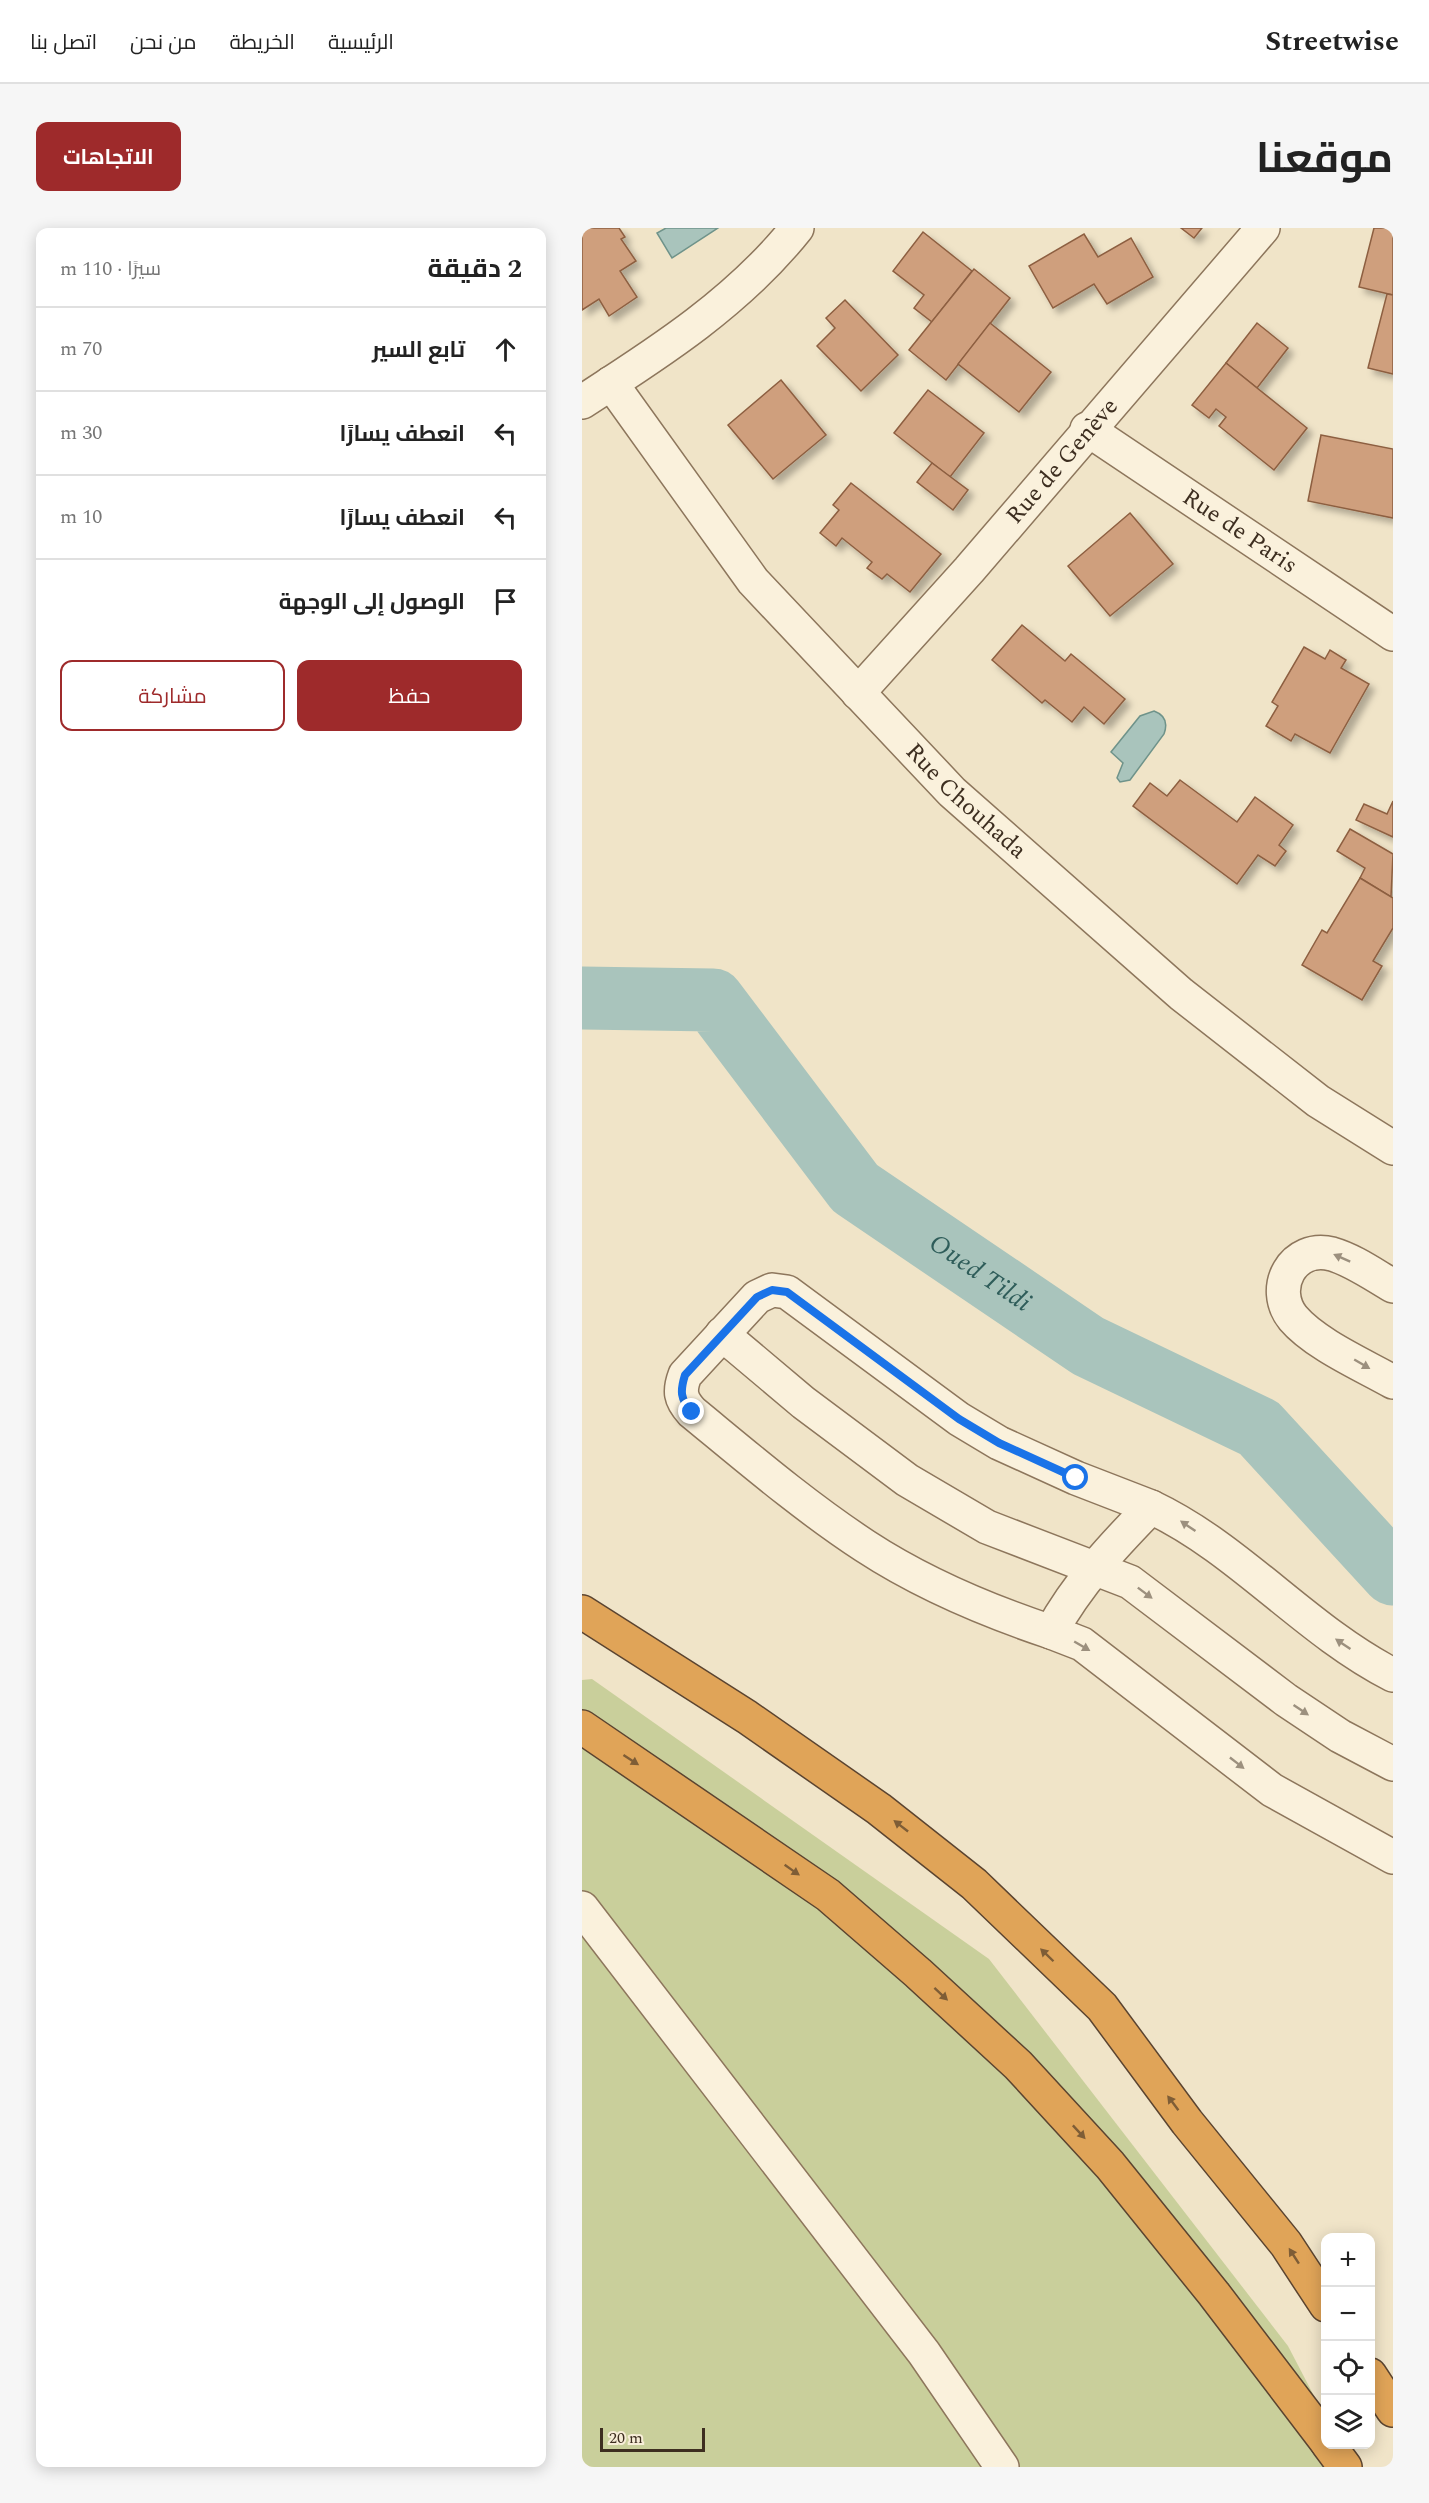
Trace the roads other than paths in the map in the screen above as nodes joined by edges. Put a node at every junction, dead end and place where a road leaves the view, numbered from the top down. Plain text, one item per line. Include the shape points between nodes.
1 (797, 228) edge
2 (1263, 228) edge
3 (611, 383) junction
4 (582, 402) edge
5 (1087, 429) junction
6 (1393, 634) edge
7 (858, 693) junction
8 (1393, 1148) edge
9 (1393, 1286) edge
10 (722, 1334) junction
11 (1393, 1382) edge
12 (1151, 1507) junction
13 (1094, 1567) junction
14 (582, 1612) edge
15 (1051, 1632) junction
16 (1393, 1675) edge
17 (582, 1727) edge
18 (1393, 1764) edge
19 (1393, 1857) edge
20 (582, 1908) edge
21 (1321, 2297) edge
22 (1375, 2381) edge
23 (1393, 2410) edge
24 (1321, 2435) edge
25 (1332, 2449) edge
26 (1002, 2467) edge
27 (1345, 2467) edge

1 - 3 street via 724,303 655,356
2 - 5 street, Rue de Genève
3 - 4 street
3 - 7 street, Rue Chouhada via 753,581
5 - 6 street, Rue de Paris
5 - 7 street, Rue de Genève via 969,570
7 - 8 street, Rue Chouhada via 952,792 1181,994 1318,1101
9 -> 11 street via 1331,1254 1306,1255 1290,1265 1283,1279 1292,1317 1314,1336
10 - 12 street via 757,1297 772,1290 787,1292 950,1413 999,1443
10 - 13 street via 804,1403 907,1480 987,1527
10 - 15 street via 685,1375 680,1389 683,1402 692,1412 867,1548 957,1595
12 - 13 street
16 -> 12 street via 1343,1644 1206,1538
13 - 15 street
13 -> 18 street via 1130,1582 1286,1700 1340,1736
21 -> 14 highway via 1286,2244 1187,2122 1102,2007 974,1884 879,1809 747,1717
15 -> 19 street via 1082,1644 1272,1790
17 -> 24 highway via 828,1894 1018,2065 1110,2165
20 - 26 street via 917,2344
22 - 23 highway
25 - 27 highway

